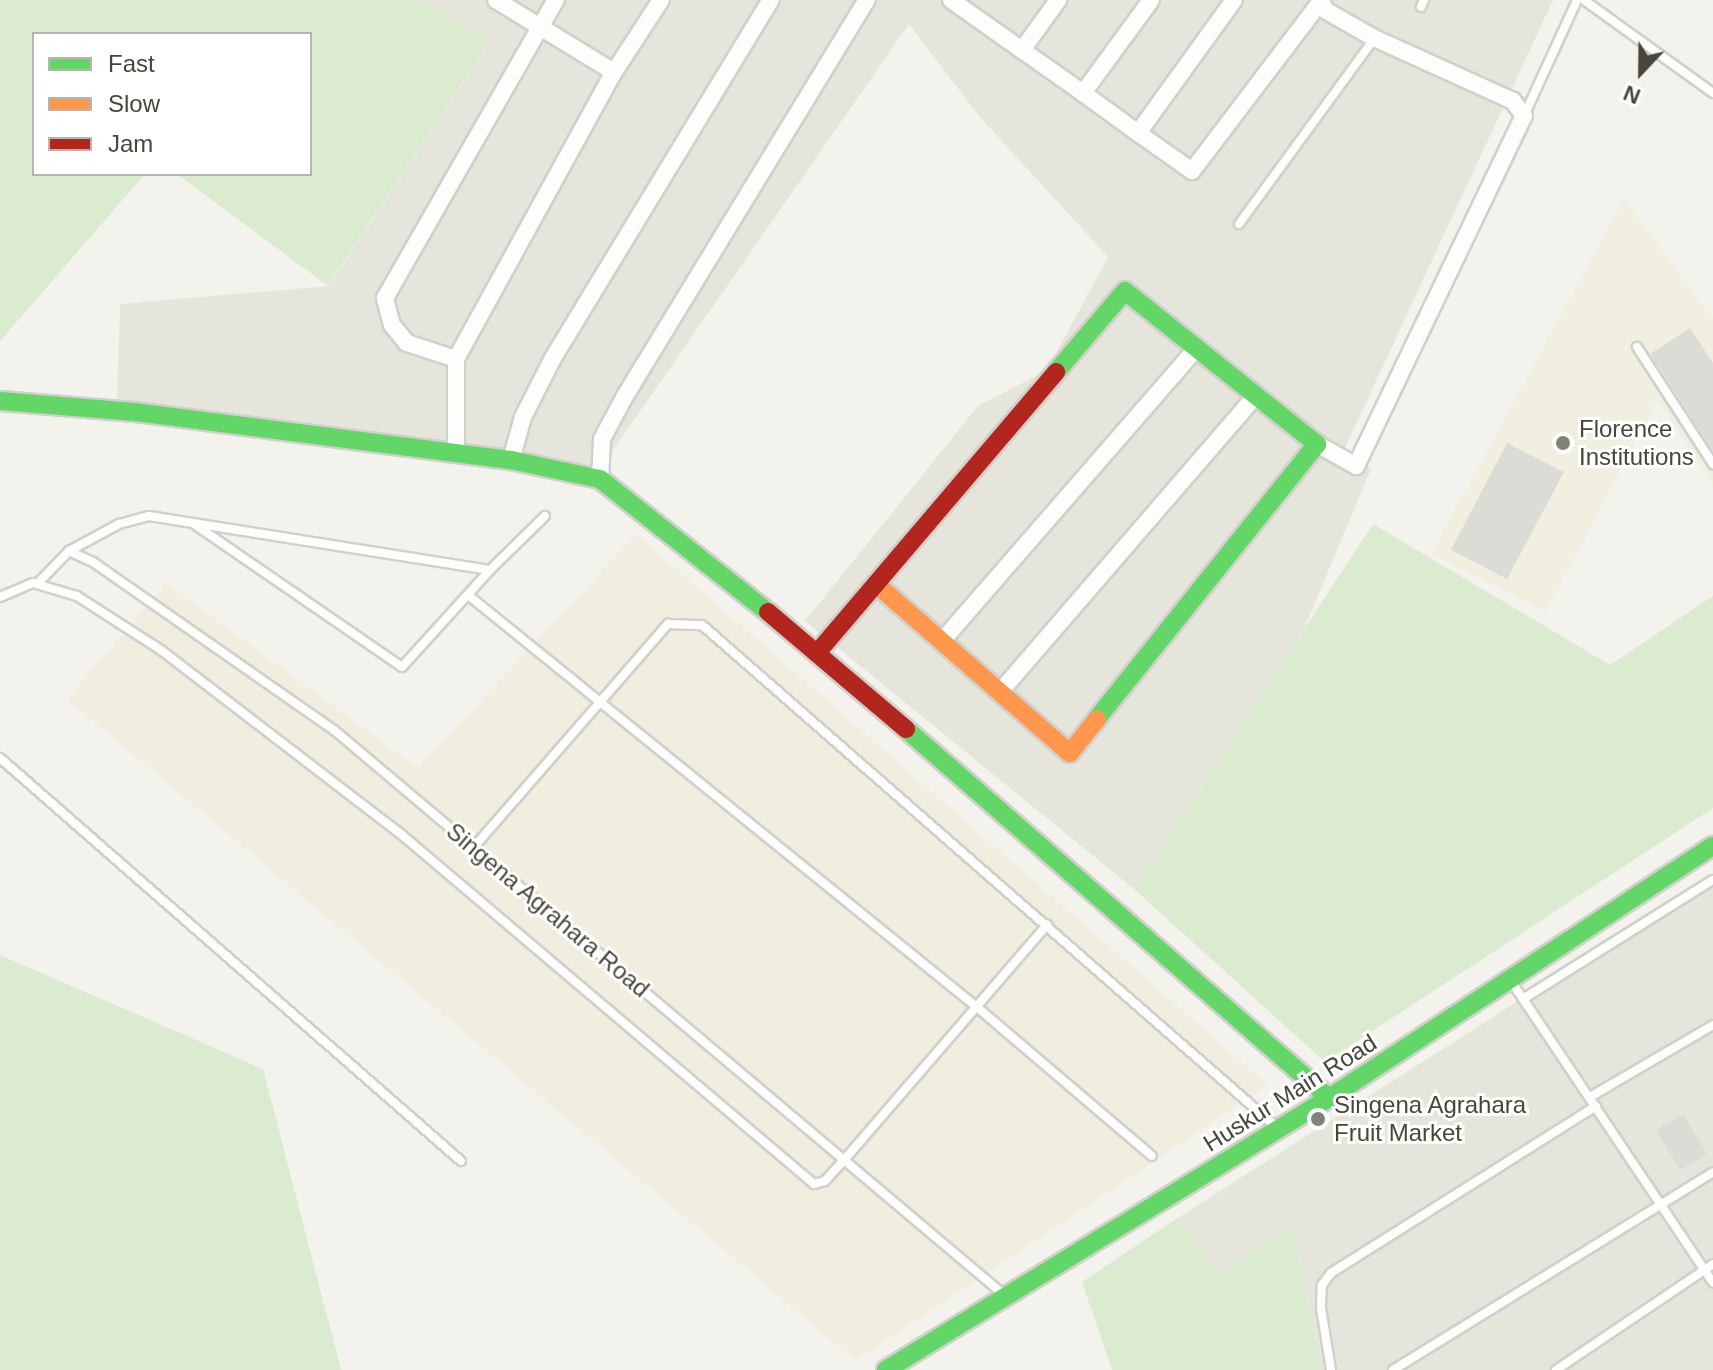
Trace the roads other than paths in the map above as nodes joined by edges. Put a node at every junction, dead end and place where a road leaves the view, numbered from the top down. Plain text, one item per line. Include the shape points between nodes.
1 (496, 0) edge
2 (556, 0) edge
3 (661, 0) edge
4 (771, 0) edge
5 (867, 0) edge
6 (951, 0) edge
7 (1058, 0) edge
8 (1151, 0) edge
9 (1234, 0) edge
10 (1321, 0) edge
11 (1577, 0) edge
12 (1584, 0) edge
13 (539, 27) junction
14 (1374, 38) junction
15 (1022, 50) junction
16 (614, 72) junction
17 (1083, 93) junction
18 (1713, 93) edge
19 (1524, 116) junction
20 (1138, 133) junction
21 (1239, 224) dead end
22 (1637, 347) dead end
23 (1197, 348) junction
24 (456, 359) junction
25 (1256, 395) junction
26 (0, 401) edge
27 (1317, 444) junction
28 (456, 453) junction
29 (511, 460) junction
30 (1713, 464) edge
31 (600, 479) junction
32 (545, 516) dead end
33 (190, 522) junction
34 (69, 551) junction
35 (490, 570) junction
36 (37, 584) junction
37 (876, 584) junction
38 (468, 595) junction
39 (0, 597) edge
40 (942, 641) junction
41 (817, 653) junction
42 (1000, 692) junction
43 (601, 701) junction
44 (0, 758) edge
45 (1713, 846) edge
46 (474, 847) junction
47 (1713, 880) edge
48 (1047, 925) junction
49 (1510, 980) junction
50 (1523, 999) junction
51 (978, 1008) junction
52 (1713, 1025) edge
53 (1590, 1097) junction
54 (1329, 1098) junction
55 (1596, 1106) junction
56 (1279, 1129) junction
57 (1152, 1156) dead end
58 (844, 1160) junction
59 (461, 1161) dead end
60 (1713, 1172) edge
61 (1664, 1205) junction
62 (1709, 1266) edge
63 (1713, 1283) edge
64 (1007, 1297) junction
65 (921, 1350) junction
66 (886, 1370) edge
67 (934, 1370) edge
68 (1331, 1370) edge
69 (1393, 1370) edge
70 (1556, 1370) edge

1 - 13 street
2 - 13 street
3 - 16 street
4 - 29 street via 553,358 523,417
5 - 31 street via 625,396 602,439
6 - 15 street
7 - 15 street
8 - 17 street
9 - 20 street
10 - 14 street via 1325,10
10 - 20 street via 1192,171
11 - 19 lane
12 - 18 lane
13 - 16 street
13 - 24 street via 385,298 392,325 407,343
14 - 19 street via 1513,101
14 - 21 lane
15 - 17 street
16 - 24 street
17 - 20 street
19 - 27 street via 1356,466
22 - 30 lane
23 - 25 street
23 - 37 street via 1125,291
23 - 40 street
24 - 28 street
25 - 27 street
25 - 42 street
26 - 28 street
27 - 42 street via 1070,753
28 - 29 street
29 - 31 street
31 - 41 street
32 - 35 lane
33 - 34 lane via 149,516 119,524
33 - 35 lane
33 - 38 lane via 402,667
34 - 36 lane
34 - 46 lane, Singena Agrahara Road via 93,562 334,730
35 - 38 lane
36 - 39 lane
36 - 58 lane via 77,596 114,618 402,835 814,1184 825,1181
37 - 40 street
37 - 41 street
38 - 43 lane
40 - 42 street
41 - 54 street
43 - 46 lane
43 - 48 lane via 668,624 702,625
43 - 51 lane
44 - 59 lane
45 - 49 street, Huskur Main Road
46 - 58 lane, Singena Agrahara Road
47 - 50 lane
48 - 51 lane
48 - 56 lane
49 - 50 lane
49 - 54 street, Huskur Main Road
50 - 53 lane
51 - 57 lane
51 - 58 lane
52 - 53 lane
53 - 55 lane
54 - 56 street, Huskur Main Road
55 - 61 lane
55 - 68 lane via 1331,1273 1322,1285 1321,1308
56 - 64 street, Huskur Main Road
58 - 64 lane, Singena Agrahara Road
60 - 61 lane
61 - 62 lane
61 - 69 lane
62 - 63 lane
62 - 70 lane
64 - 65 street, Huskur Main Road
65 - 66 street, Huskur Main Road
65 - 67 street

